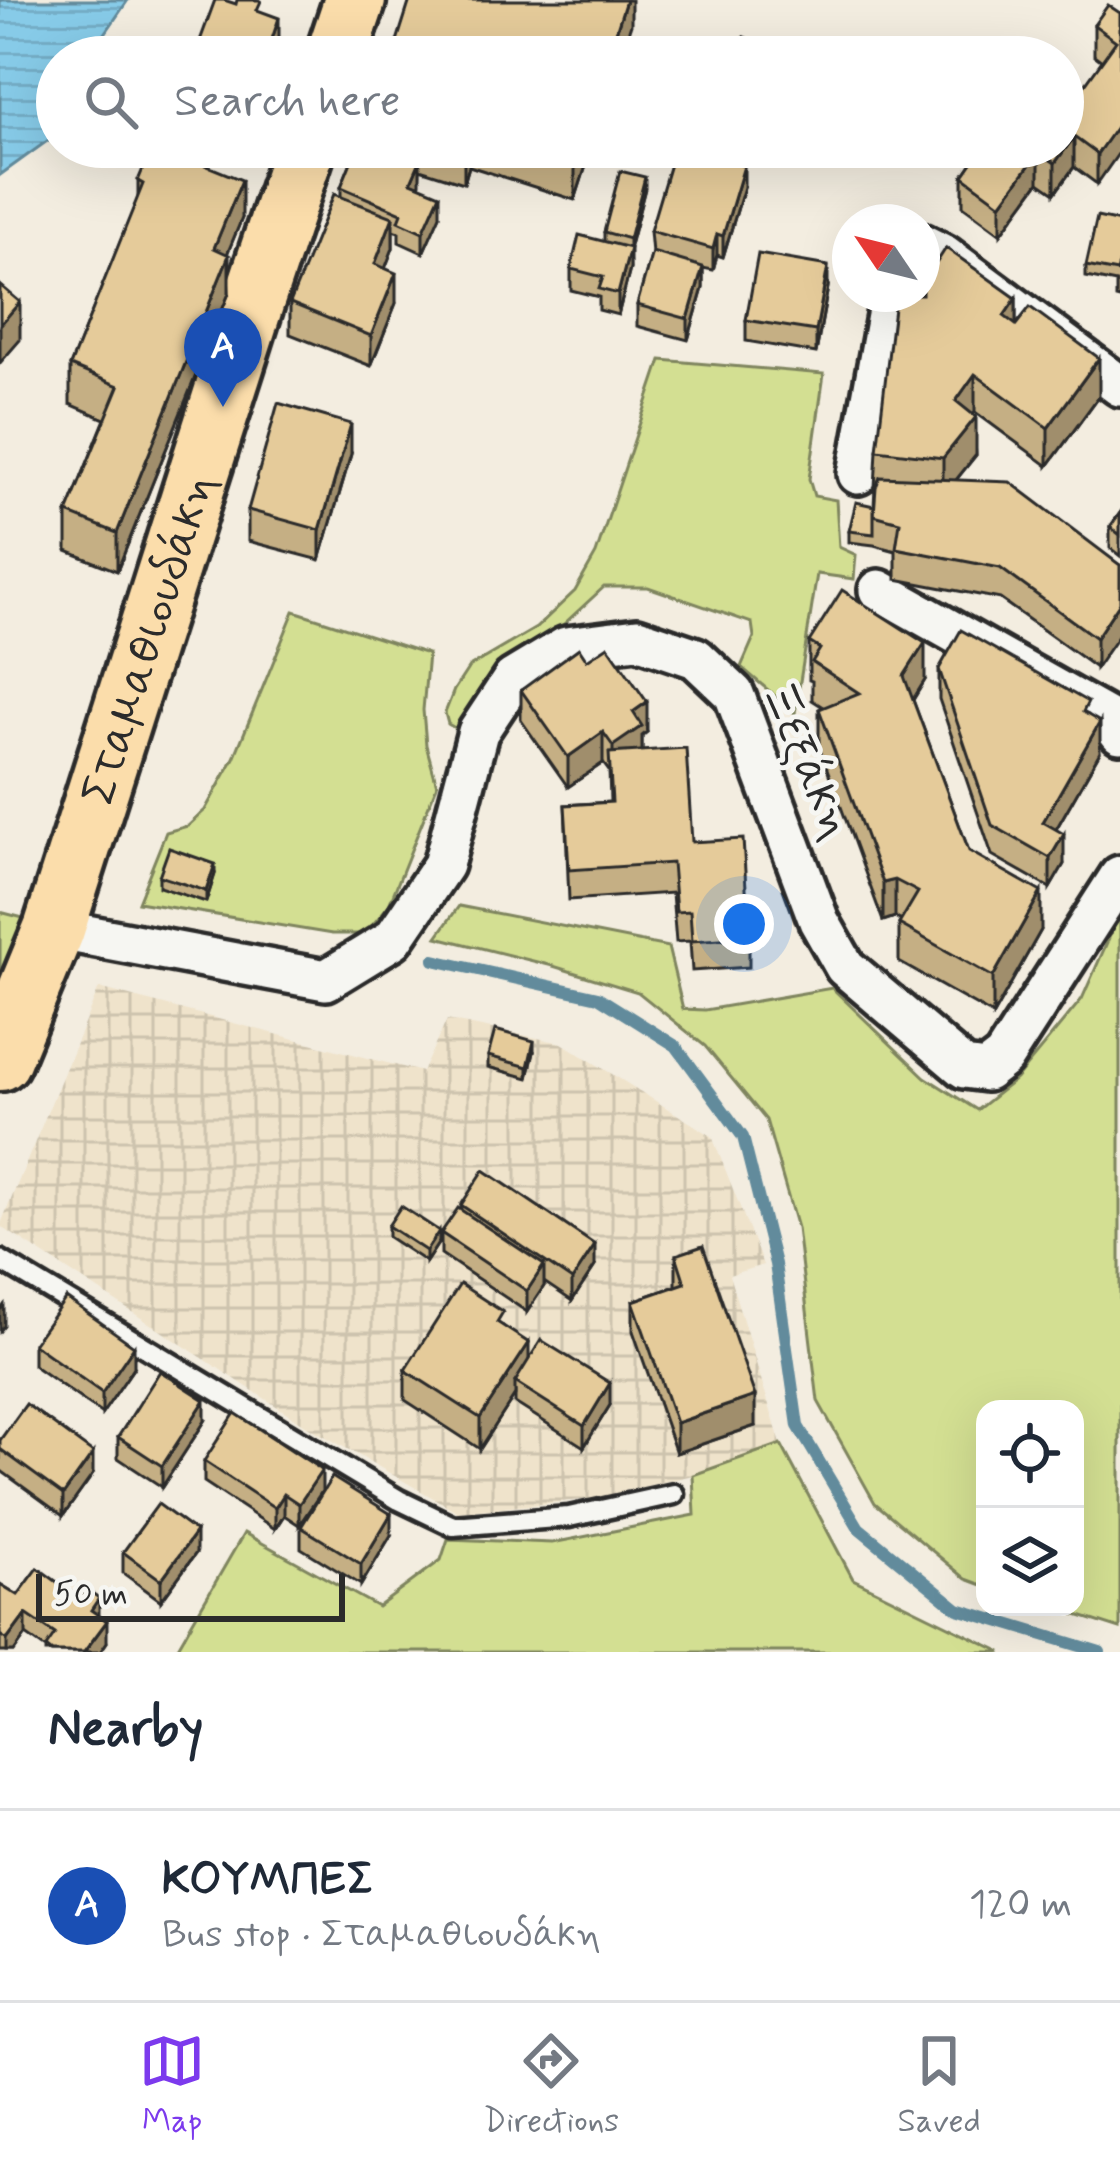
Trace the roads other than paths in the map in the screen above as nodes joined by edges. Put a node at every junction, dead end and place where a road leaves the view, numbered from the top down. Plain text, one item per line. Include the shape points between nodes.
1 (355, 0) edge
2 (343, 36) edge
3 (298, 168) edge
4 (940, 253) edge
5 (888, 312) edge
6 (1120, 386) edge
7 (858, 474) dead end
8 (879, 590) dead end
9 (1120, 733) edge
10 (1120, 876) edge
11 (54, 929) junction
12 (0, 1060) edge
13 (0, 1260) edge
14 (674, 1495) dead end

1 - 2 main road
3 - 11 main road, Σταμαθιουδάκη
4 - 6 street
5 - 7 street
8 - 9 street via 1110,720
10 - 11 street, Ξεξάκη via 1004,1058 986,1071 964,1068 845,967 819,920 734,694 696,658 637,638 566,647 513,679 478,731 443,866 393,939 326,980
11 - 12 main road, Σταμαθιουδάκη
13 - 14 lane via 453,1526 569,1517

